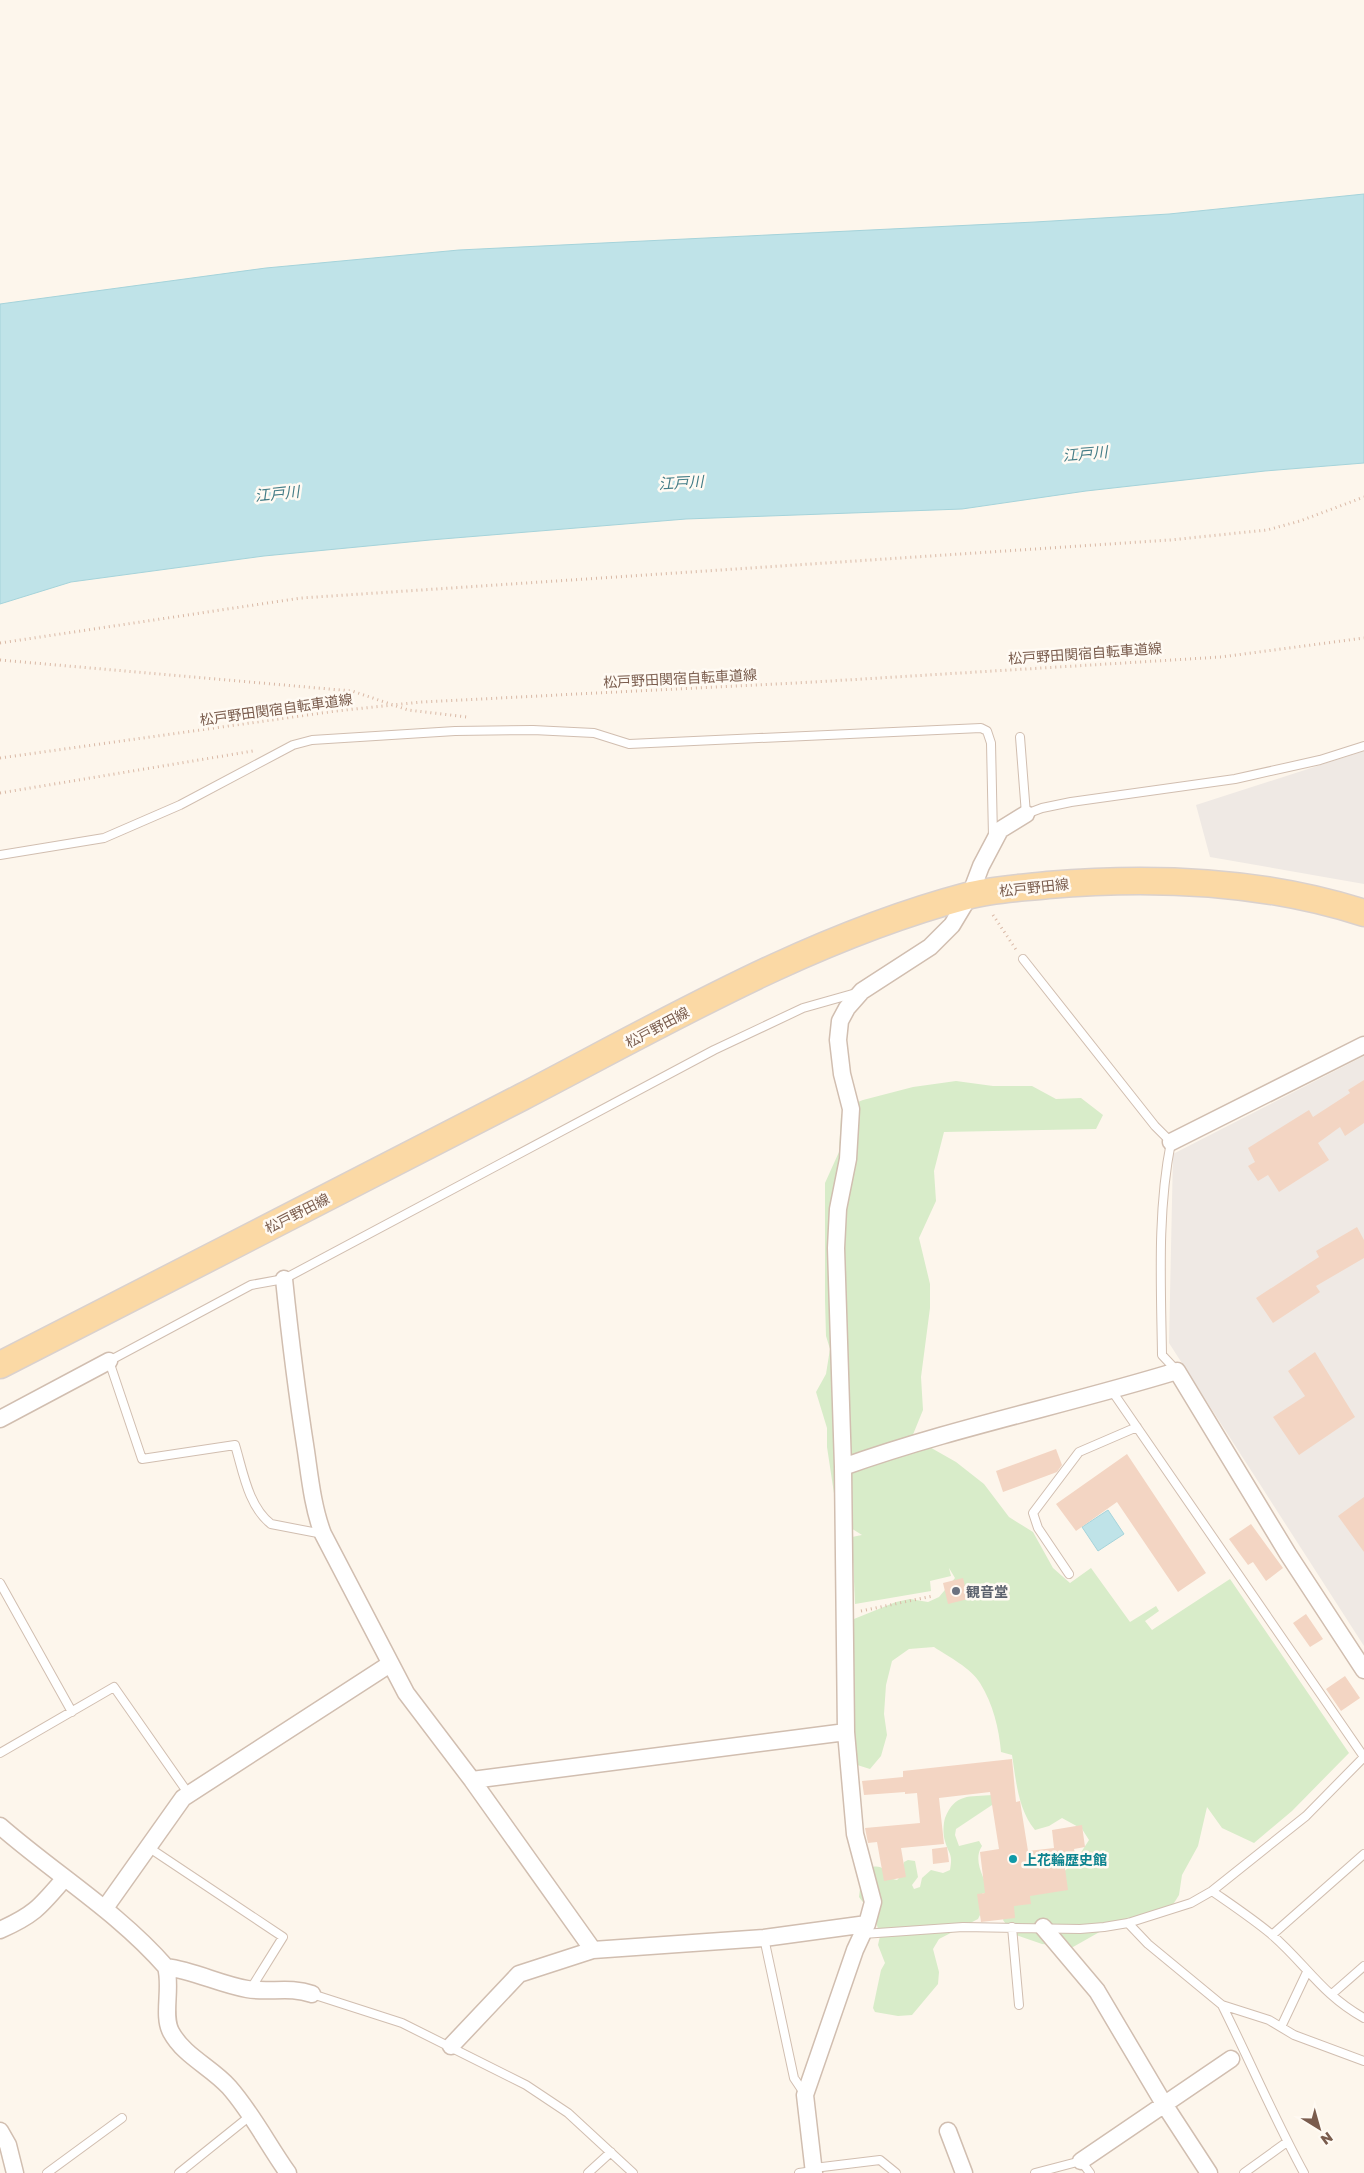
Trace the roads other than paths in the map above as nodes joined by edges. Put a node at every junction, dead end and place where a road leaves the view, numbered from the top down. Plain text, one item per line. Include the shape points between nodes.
1 (1020, 738) dead end
2 (1364, 746) edge
3 (1026, 814) junction
4 (993, 843) junction
5 (0, 854) edge
6 (970, 895) junction
7 (1364, 913) edge
8 (1023, 960) road end
9 (862, 991) junction
10 (1364, 1044) edge
11 (1171, 1142) junction
12 (284, 1279) junction
13 (109, 1361) junction
14 (0, 1365) edge
15 (1177, 1371) junction
16 (1112, 1391) junction
17 (0, 1419) edge
18 (1137, 1427) junction
19 (843, 1467) junction
20 (323, 1534) junction
21 (1069, 1574) dead end
22 (0, 1583) edge
23 (390, 1664) junction
24 (1364, 1670) edge
25 (72, 1712) junction
26 (846, 1732) junction
27 (0, 1753) edge
28 (1364, 1757) edge
29 (472, 1780) junction
30 (188, 1793) junction
31 (0, 1826) edge
32 (148, 1847) junction
33 (1364, 1854) edge
34 (64, 1879) junction
35 (1212, 1891) junction
36 (105, 1908) junction
37 (1128, 1923) junction
38 (1012, 1927) junction
39 (1043, 1927) junction
40 (865, 1929) junction
41 (0, 1930) edge
42 (1272, 1935) junction
43 (764, 1938) junction
44 (593, 1950) junction
45 (1364, 1966) edge
46 (166, 1967) junction
47 (1306, 1972) junction
48 (250, 1990) junction
49 (312, 1994) joint
50 (1332, 1994) junction
51 (1019, 2005) dead end
52 (1222, 2005) junction
53 (1364, 2018) edge
54 (1281, 2027) junction
55 (451, 2046) junction
56 (1230, 2059) dead end
57 (1364, 2061) edge
58 (805, 2095) junction
59 (1164, 2104) junction
60 (250, 2116) junction
61 (122, 2118) dead end
62 (948, 2131) dead end
63 (0, 2132) edge
64 (1287, 2142) junction
65 (611, 2152) junction
66 (1086, 2167) edge
67 (810, 2171) edge
68 (15, 2173) edge
69 (47, 2173) edge
70 (179, 2173) edge
71 (288, 2173) edge
72 (588, 2173) edge
73 (632, 2173) edge
74 (896, 2173) edge
75 (964, 2173) edge
76 (1035, 2173) edge
77 (1209, 2173) edge
78 (1244, 2173) edge
79 (1304, 2173) edge

1 - 3 lane
2 - 3 lane via 1320,760 1235,779 1071,802
3 - 4 street via 1000,830
4 - 5 lane via 991,744 987,731 981,728 629,744 594,732 533,730 343,737 293,744 180,805 104,838
4 - 6 street
6 - 7 main road, 松戸野田線 via 1092,882 1174,881 1234,885 1289,894
6 - 9 street via 952,925 930,947
6 - 14 main road, 松戸野田線 via 848,935 777,967
8 - 11 lane
9 - 12 lane via 803,1008 714,1050
9 - 19 street via 840,1022 838,1040 851,1109 836,1248
10 - 11 street
11 - 15 lane via 1160,1257 1162,1355
12 - 13 lane via 251,1285
12 - 20 street via 300,1416 316,1518
13 - 17 street
13 - 20 lane via 142,1460 235,1445 252,1500 264,1519 271,1524
15 - 16 street
15 - 24 street via 1288,1554
16 - 18 lane
16 - 19 street via 973,1426
18 - 21 lane via 1079,1452 1033,1513 1038,1528
18 - 28 lane
19 - 26 street
20 - 23 street
22 - 25 lane
23 - 29 street via 406,1693
23 - 30 street
25 - 27 lane
25 - 30 lane via 114,1687
26 - 29 street
26 - 40 street via 855,1834 873,1902
28 - 35 lane via 1306,1816
29 - 44 street
30 - 32 street
31 - 34 street
32 - 36 street
32 - 48 lane via 283,1937
33 - 42 lane
34 - 36 street
34 - 41 street via 38,1909
35 - 37 lane via 1191,1903
35 - 42 lane
36 - 46 street
37 - 39 lane via 1080,1929
37 - 52 lane via 1148,1944
38 - 39 lane
38 - 40 lane
38 - 51 lane
39 - 59 street via 1097,1991
40 - 43 street
40 - 58 street
42 - 47 lane
43 - 44 street
43 - 58 lane via 794,2078
44 - 55 street via 514,1977
45 - 50 lane
46 - 48 street
46 - 60 street via 170,2031 185,2051 228,2086
47 - 50 lane
47 - 54 lane
48 - 49 street via 300,1990
49 - 55 lane via 402,2022
50 - 53 lane via 1343,2006
52 - 54 lane
52 - 64 lane
54 - 57 lane
55 - 65 lane via 550,2100
56 - 59 street
58 - 67 street
59 - 66 street
59 - 77 street
60 - 70 lane
60 - 71 street
61 - 69 lane
62 - 75 street
63 - 68 street via 8,2145
64 - 78 lane
64 - 79 lane
65 - 72 lane
65 - 73 lane
66 - 76 lane
67 - 74 lane via 880,2160

